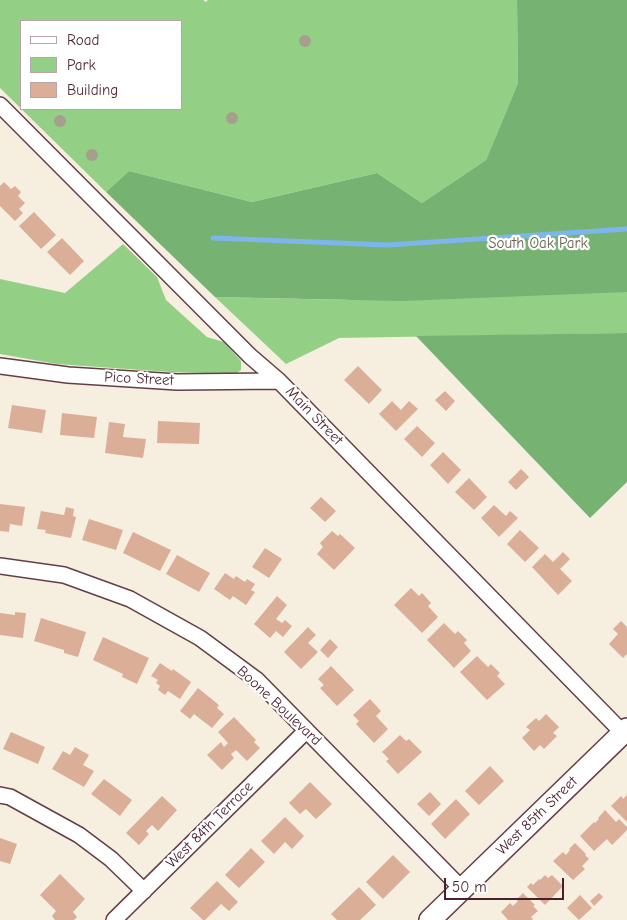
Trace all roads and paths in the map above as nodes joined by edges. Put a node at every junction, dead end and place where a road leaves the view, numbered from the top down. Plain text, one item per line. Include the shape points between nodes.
1 (0, 105) edge
2 (0, 366) edge
3 (279, 381) junction
4 (0, 566) edge
5 (306, 730) junction
6 (625, 731) edge
7 (0, 795) edge
8 (462, 889) junction
9 (144, 891) junction
10 (114, 920) edge
11 (430, 920) edge

1 - 3 street, Main Street via 243,349
2 - 3 street, Pico Street via 68,375 177,382
3 - 6 street, Main Street
4 - 5 street, Boone Boulevard via 64,575 130,599 200,638 256,680
5 - 8 street, Boone Boulevard
5 - 9 street, West 84th Terrace
6 - 8 main road, West 85th Street
7 - 9 street via 10,797 79,835 111,859
8 - 11 main road, West 85th Street
9 - 10 street, West 84th Terrace

